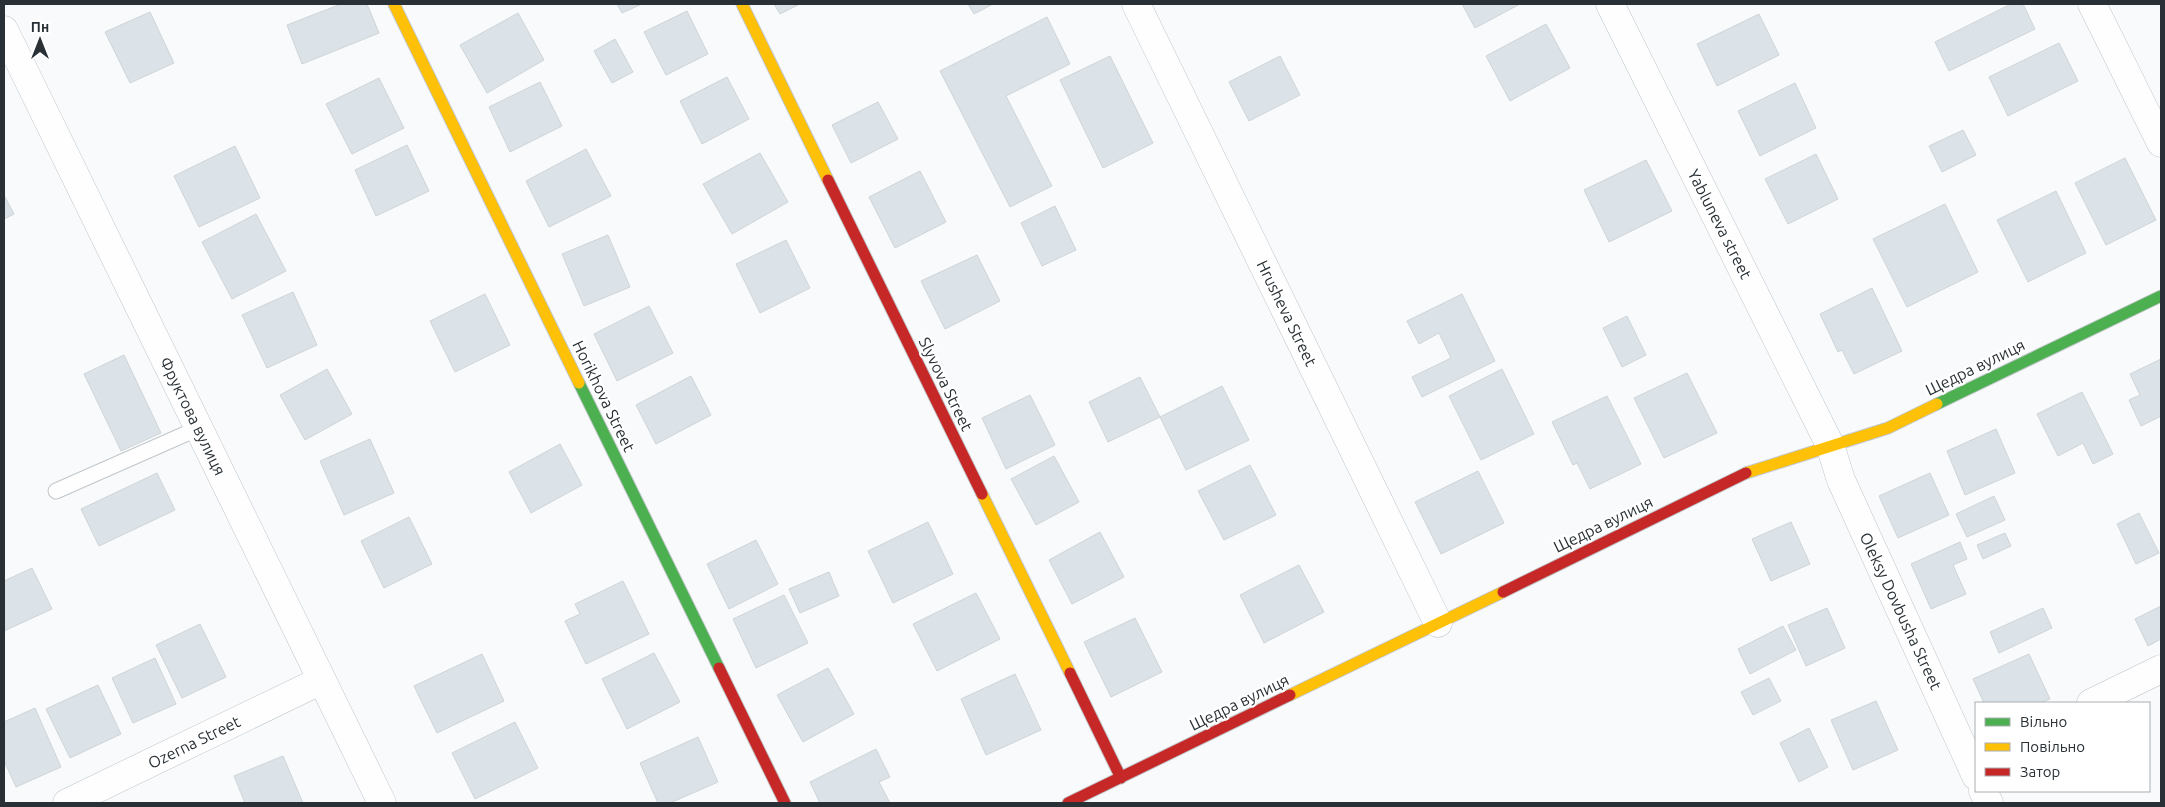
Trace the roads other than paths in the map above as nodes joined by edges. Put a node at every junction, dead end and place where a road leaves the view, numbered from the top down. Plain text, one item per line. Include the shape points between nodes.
1 (394, 4) edge
2 (742, 4) edge
3 (1136, 4) edge
4 (1610, 4) edge
5 (2092, 4) edge
6 (4, 30) edge
7 (2161, 143) edge
8 (2161, 296) edge
9 (199, 428) junction
10 (1830, 445) junction
11 (56, 491) dead end
12 (1438, 622) junction
13 (2161, 670) edge
14 (322, 680) junction
15 (2093, 702) edge
16 (1974, 765) edge
17 (1120, 778) junction
18 (67, 803) edge
19 (382, 803) edge
20 (785, 803) edge
21 (1068, 803) edge

1 - 20 street, Horikhova Street
2 - 17 street, Slyvova Street
3 - 12 street, Hrusheva Street
4 - 10 street, Yabluneva street
5 - 7 street
6 - 9 street, Фруктова вулиця
8 - 10 street, Щедра вулиця via 1888,428
9 - 11 lane
9 - 14 street, Фруктова вулиця
10 - 12 street, Щедра вулиця via 1757,468
10 - 16 street, Oleksy Dovbusha Street via 1841,480
12 - 17 street, Щедра вулиця
13 - 15 street
14 - 18 street, Ozerna Street
14 - 19 street, Фруктова вулиця
17 - 21 street, Щедра вулиця

